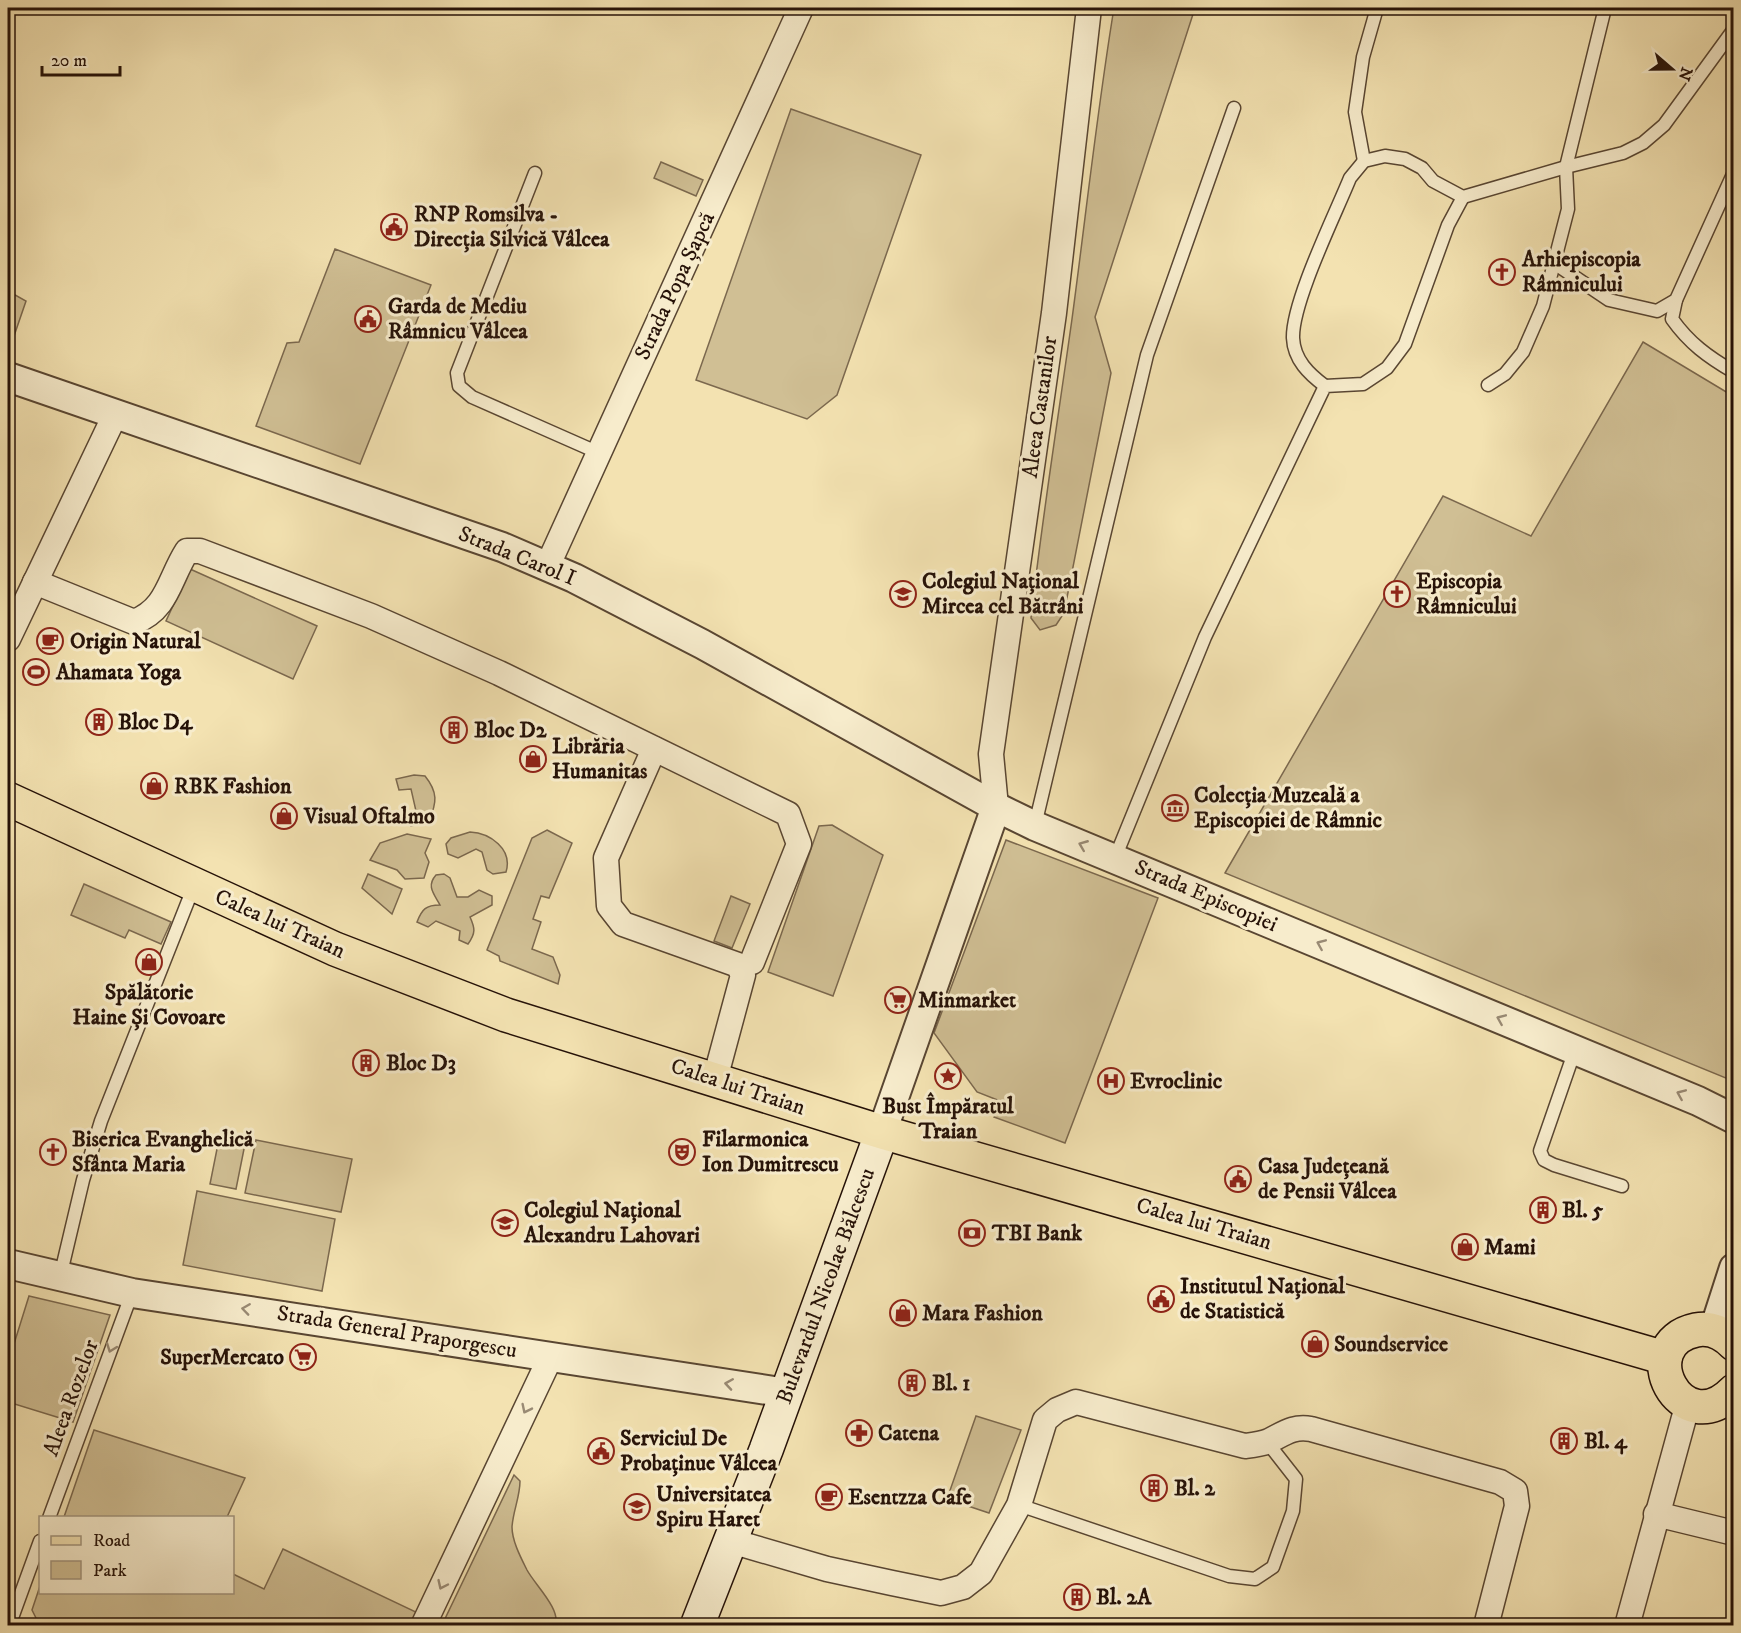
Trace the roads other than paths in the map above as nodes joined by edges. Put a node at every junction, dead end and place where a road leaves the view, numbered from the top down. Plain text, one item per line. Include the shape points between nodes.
1 (801, 8) edge
2 (1089, 8) edge
3 (1377, 8) edge
4 (1605, 8) edge
5 (1734, 29) edge
6 (1234, 108) dead end
7 (1364, 161) junction
8 (1566, 166) junction
9 (1734, 172) edge
10 (535, 173) dead end
11 (1463, 197) junction
12 (1554, 263) junction
13 (1676, 300) junction
14 (1734, 372) edge
15 (8, 377) edge
16 (1488, 385) dead end
17 (1325, 386) junction
18 (115, 415) junction
19 (599, 453) junction
20 (548, 565) junction
21 (35, 582) junction
22 (8, 639) edge
23 (654, 749) junction
24 (8, 799) edge
25 (996, 807) junction
26 (1035, 826) junction
27 (1115, 858) junction
28 (194, 886) junction
29 (752, 962) dead end
30 (1575, 1050) junction
31 (715, 1079) junction
32 (1734, 1119) edge
33 (882, 1132) junction
34 (1622, 1186) dead end
35 (8, 1264) edge
36 (1734, 1268) edge
37 (60, 1278) junction
38 (132, 1293) junction
39 (1724, 1337) edge
40 (551, 1356) junction
41 (1665, 1358) junction
42 (1734, 1391) edge
43 (787, 1393) junction
44 (1688, 1403) junction
45 (1267, 1442) junction
46 (1019, 1505) junction
47 (1656, 1514) junction
48 (50, 1516) edge
49 (1734, 1533) edge
50 (731, 1541) junction
51 (39, 1544) edge
52 (12, 1626) edge
53 (423, 1626) edge
54 (697, 1626) edge
55 (1486, 1626) edge
56 (1627, 1626) edge

1 - 19 street, Strada Popa Șapcă
2 - 25 street, Aleea Castanilor via 1054,313 995,722 991,780
3 - 7 lane via 1363,57 1355,112
4 - 8 lane
5 - 8 lane via 1664,125 1643,143 1623,153
6 - 26 lane via 1147,355
7 - 11 lane via 1385,156 1405,159 1422,168 1433,182
7 - 17 lane via 1350,178 1297,310 1293,339 1298,356 1307,373
8 - 11 lane
8 - 12 lane via 1568,209
9 - 13 lane
10 - 19 lane via 457,373 459,386 472,397
11 - 17 lane via 1448,225 1405,344 1387,368 1363,384
12 - 13 lane via 1609,300 1657,311
12 - 16 lane via 1543,306 1523,352 1505,374
13 - 14 lane via 1672,319 1684,336 1702,353
15 - 18 street, Strada Carol I
17 - 27 lane via 1205,637
18 - 20 street, Strada Carol I
18 - 21 street
19 - 20 street, Strada Popa Șapcă
20 - 25 street, Strada Carol I via 702,644
21 - 22 street
21 - 23 street via 134,622 150,616 161,604 187,551 200,551 371,616
23 - 29 street via 788,814 795,828 799,844
23 - 31 street via 606,858 609,906 623,924 738,965 743,975
24 - 28 main road, Calea lui Traian
25 - 26 street, Strada Episcopiei
25 - 33 street
27 -> 26 street, Strada Episcopiei
30 -> 27 street, Strada Episcopiei
28 - 31 main road, Calea lui Traian via 453,996
28 - 37 lane via 101,1121
32 -> 30 street, Strada Episcopiei
30 - 34 lane via 1540,1151 1544,1160 1554,1165
31 - 33 main road, Calea lui Traian
33 - 41 main road, Calea lui Traian
33 - 43 main road, Bulevardul Nicolae Bălcescu
35 - 37 street, Strada General Praporgescu
36 - 39 street
37 - 38 street, Strada General Praporgescu
40 -> 38 street, Strada General Praporgescu
38 -> 48 lane, Aleea Rozelor
39 - 41 main road via 1689,1331 1671,1346
43 -> 40 street, Strada General Praporgescu
40 -> 53 street
41 - 44 main road via 1671,1390
42 - 44 main road via 1714,1405
43 - 50 main road, Bulevardul Nicolae Bălcescu
44 - 47 street
45 - 46 street via 1245,1446 1076,1402 1046,1420
45 - 46 lane via 1296,1479 1293,1510 1273,1567 1255,1579 1229,1576
45 - 55 street via 1286,1431 1311,1429 1500,1482 1515,1491 1517,1506
46 - 50 street via 981,1573 963,1587 941,1593 826,1569
47 - 49 street
47 - 56 street
50 - 54 main road, Bulevardul Nicolae Bălcescu
51 - 52 lane

